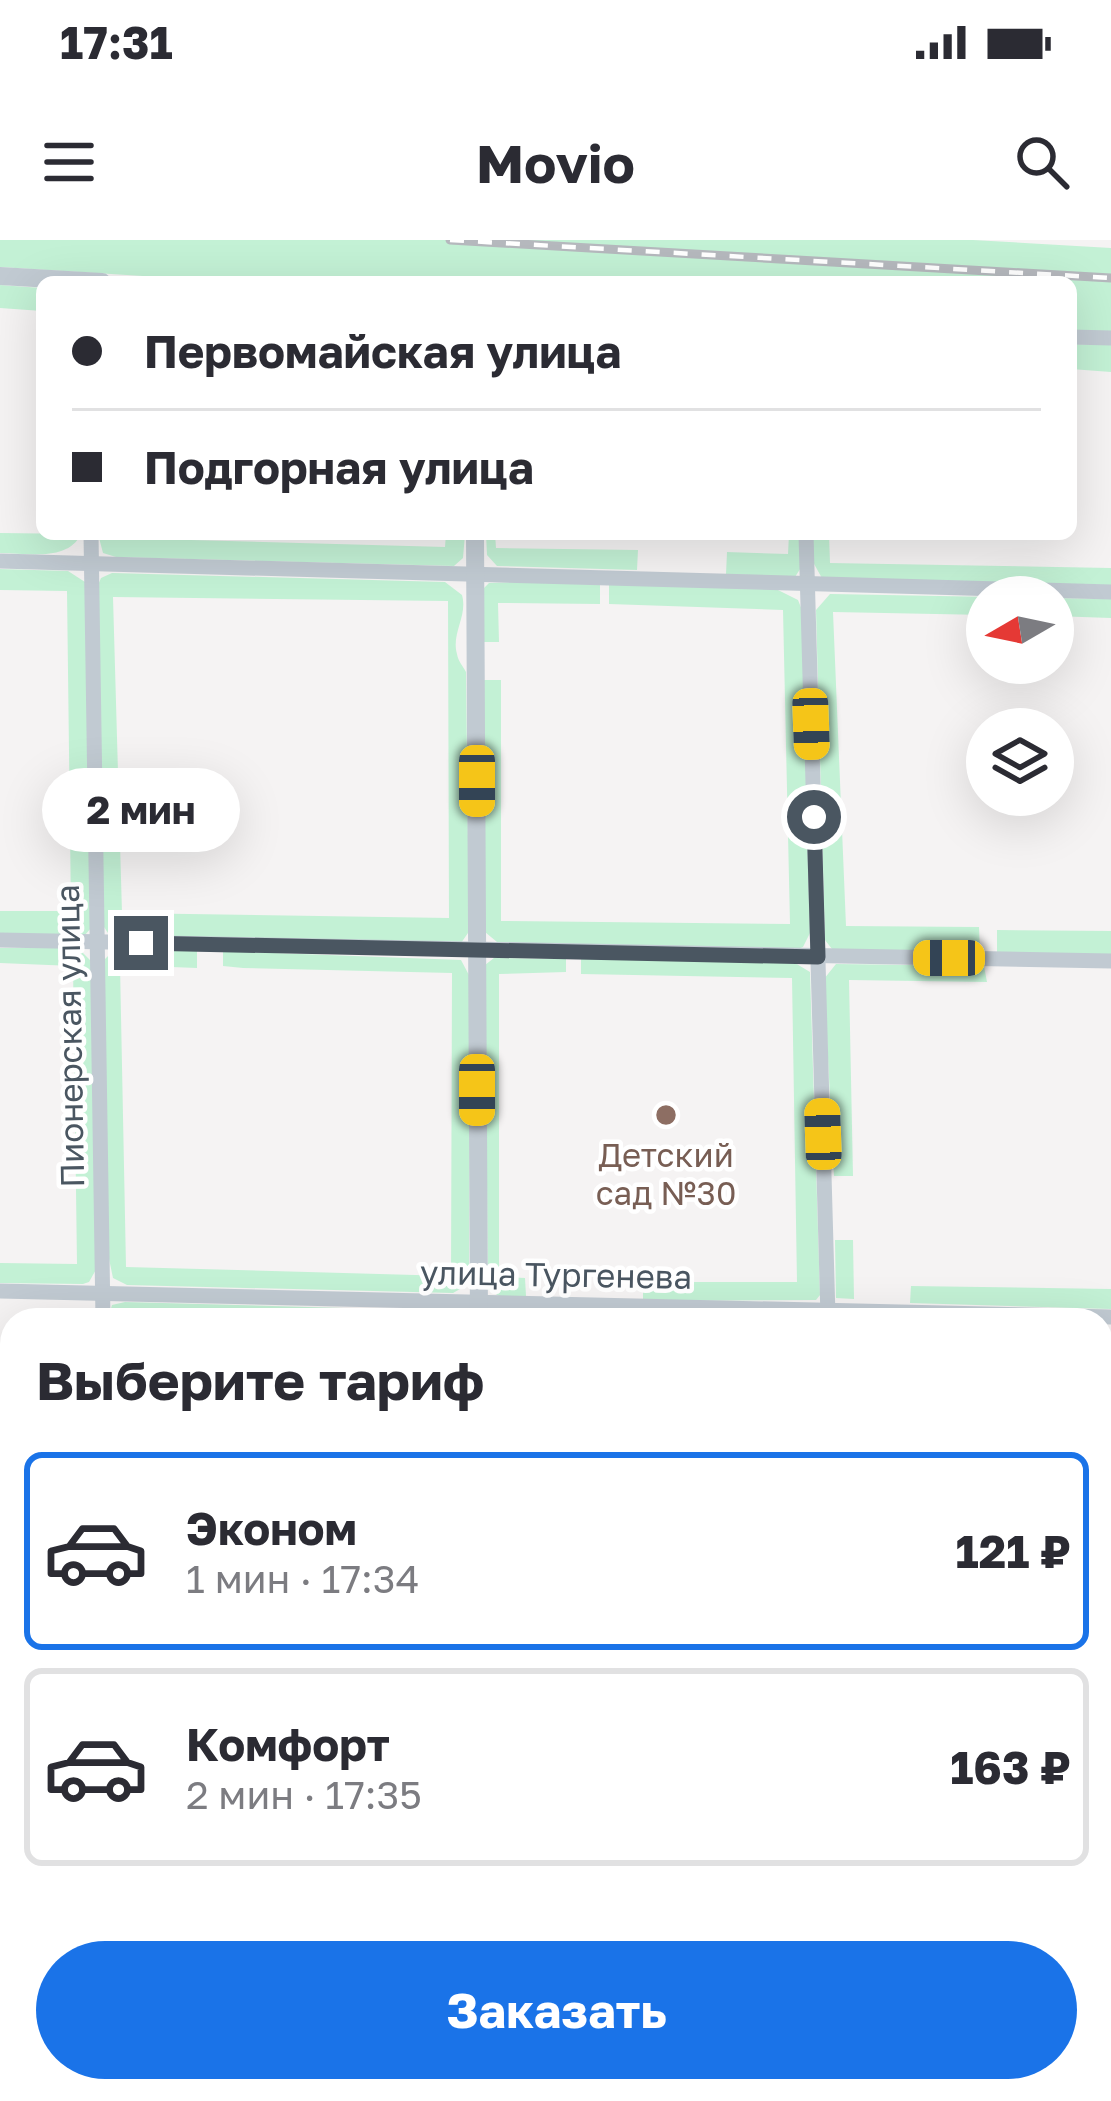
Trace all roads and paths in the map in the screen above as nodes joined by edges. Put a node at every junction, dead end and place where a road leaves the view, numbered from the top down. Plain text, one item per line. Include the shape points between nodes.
1 (0, 276) edge
2 (36, 278) edge
3 (1077, 338) edge
4 (1111, 338) edge
5 (91, 540) edge
6 (476, 540) edge
7 (806, 540) edge
8 (0, 561) edge
9 (92, 563) junction
10 (476, 575) junction
11 (806, 584) junction
12 (1111, 592) edge
13 (0, 940) edge
14 (96, 942) junction
15 (476, 951) junction
16 (818, 957) junction
17 (1111, 961) edge
18 (0, 1291) edge
19 (102, 1295) junction
20 (103, 1308) edge
21 (408, 1308) edge
22 (479, 1308) edge
23 (828, 1308) edge

1 - 2 street
3 - 4 street
5 - 9 street, Пионерская улица
6 - 10 street
7 - 11 street
8 - 9 street
9 - 10 street
9 - 14 street, Пионерская улица
10 - 11 street
10 - 15 street
11 - 12 street
11 - 16 street
13 - 14 street
14 - 15 street
14 - 19 street, Пионерская улица
15 - 16 street
15 - 22 street
16 - 17 street
16 - 23 street
18 - 19 street, улица Тургенева
19 - 20 street, Пионерская улица
19 - 21 street, улица Тургенева

